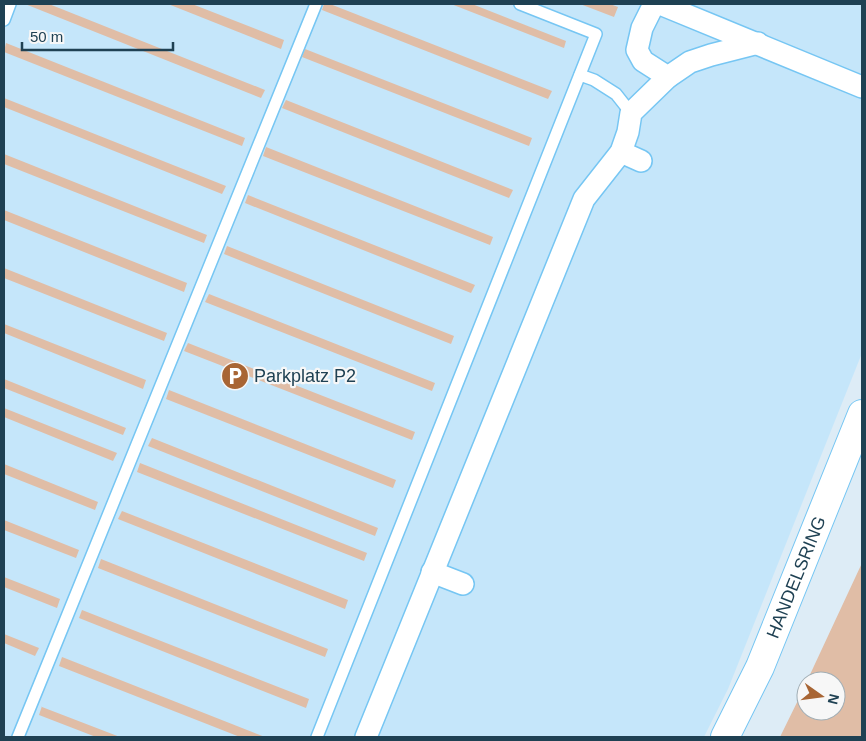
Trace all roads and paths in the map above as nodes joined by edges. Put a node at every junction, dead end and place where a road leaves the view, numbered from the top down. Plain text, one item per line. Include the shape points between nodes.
1 (10, 4) edge
2 (316, 4) edge
3 (520, 4) edge
4 (654, 4) edge
5 (660, 4) edge
6 (4, 20) edge
7 (758, 43) junction
8 (580, 75) junction
9 (668, 77) junction
10 (862, 87) edge
11 (631, 114) junction
12 (621, 152) junction
13 (641, 162) dead end
14 (862, 414) edge
15 (432, 572) junction
16 (463, 584) dead end
17 (18, 737) edge
18 (317, 737) edge
19 (366, 737) edge
20 (725, 737) edge

1 - 6 lane
2 - 17 lane
3 - 8 lane via 596,34
4 - 9 street via 636,50 643,61
5 - 7 street
7 - 9 street via 690,62
7 - 10 street
8 - 11 lane via 616,94
8 - 18 lane
9 - 11 street
11 - 12 street
12 - 13 street
12 - 15 street via 584,199
14 - 20 main road, HANDELSRING via 760,667
15 - 16 street
15 - 19 street

